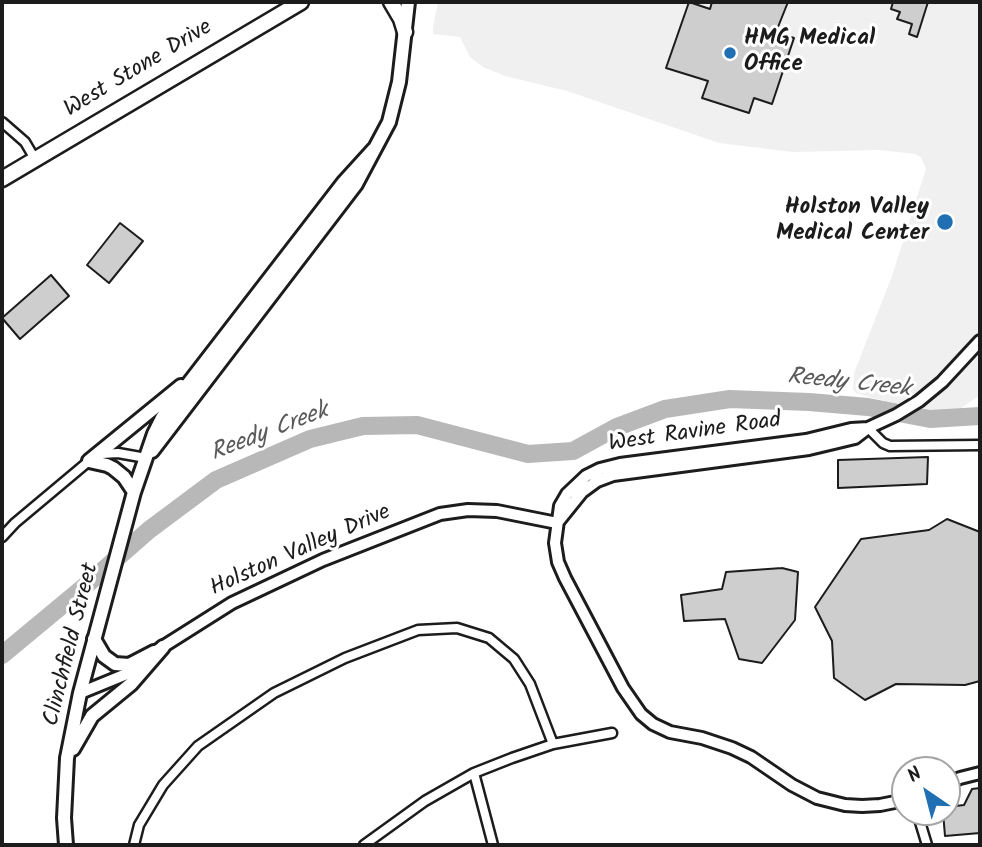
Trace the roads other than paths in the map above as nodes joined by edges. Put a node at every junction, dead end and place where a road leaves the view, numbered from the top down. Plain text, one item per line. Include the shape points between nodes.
1 (301, 2) edge
2 (391, 2) edge
3 (408, 2) edge
4 (405, 32) junction
5 (2, 122) edge
6 (374, 149) junction
7 (35, 159) junction
8 (2, 179) edge
9 (980, 333) edge
10 (978, 343) edge
11 (199, 371) junction
12 (873, 427) junction
13 (980, 445) edge
14 (146, 458) junction
15 (89, 461) junction
16 (134, 492) junction
17 (557, 523) junction
18 (2, 537) edge
19 (94, 639) junction
20 (159, 650) junction
21 (80, 693) junction
22 (612, 733) dead end
23 (553, 744) junction
24 (67, 758) junction
25 (980, 773) edge
26 (474, 774) junction
27 (961, 779) edge
28 (891, 803) edge
29 (922, 826) edge
30 (66, 845) edge
31 (134, 845) edge
32 (364, 845) edge
33 (494, 845) edge
34 (928, 845) edge

1 - 7 highway, West Stone Drive
2 - 4 highway
3 - 4 main road, Clinchfield Street
4 - 6 main road, Clinchfield Street via 389,122
5 - 7 street via 25,142
6 - 11 main road, Clinchfield Street
6 - 14 main road, Clinchfield Street via 353,189
7 - 8 highway, West Stone Drive
9 - 10 street, West Ravine Road
10 - 12 street, West Ravine Road via 919,401
11 - 14 main road, Clinchfield Street via 162,418
11 - 15 main road
12 - 13 street via 890,446
12 - 17 street, West Ravine Road via 610,465 572,488 560,506
14 - 15 street via 109,453
14 - 16 main road, Clinchfield Street
15 - 16 main road via 113,467
15 - 18 street
16 - 19 main road, Clinchfield Street
17 - 20 street, Holston Valley Drive via 497,511 440,514 323,560 232,603
17 - 28 street, West Ravine Road via 555,543 565,578 641,714 670,732 702,738 751,757 817,798 862,806
19 - 20 main road via 115,664 129,665
19 - 21 main road, Clinchfield Street
20 - 21 street, Holston Valley Drive via 129,673
20 - 24 main road via 131,684 92,716
21 - 24 main road, Clinchfield Street
22 - 23 street
23 - 26 street
23 - 31 street via 530,684 514,659 489,638 457,628 418,630 345,658 274,693 198,746 163,785 139,825
24 - 30 main road, Clinchfield Street
25 - 27 street
26 - 32 street via 425,801
26 - 33 street
29 - 34 street

